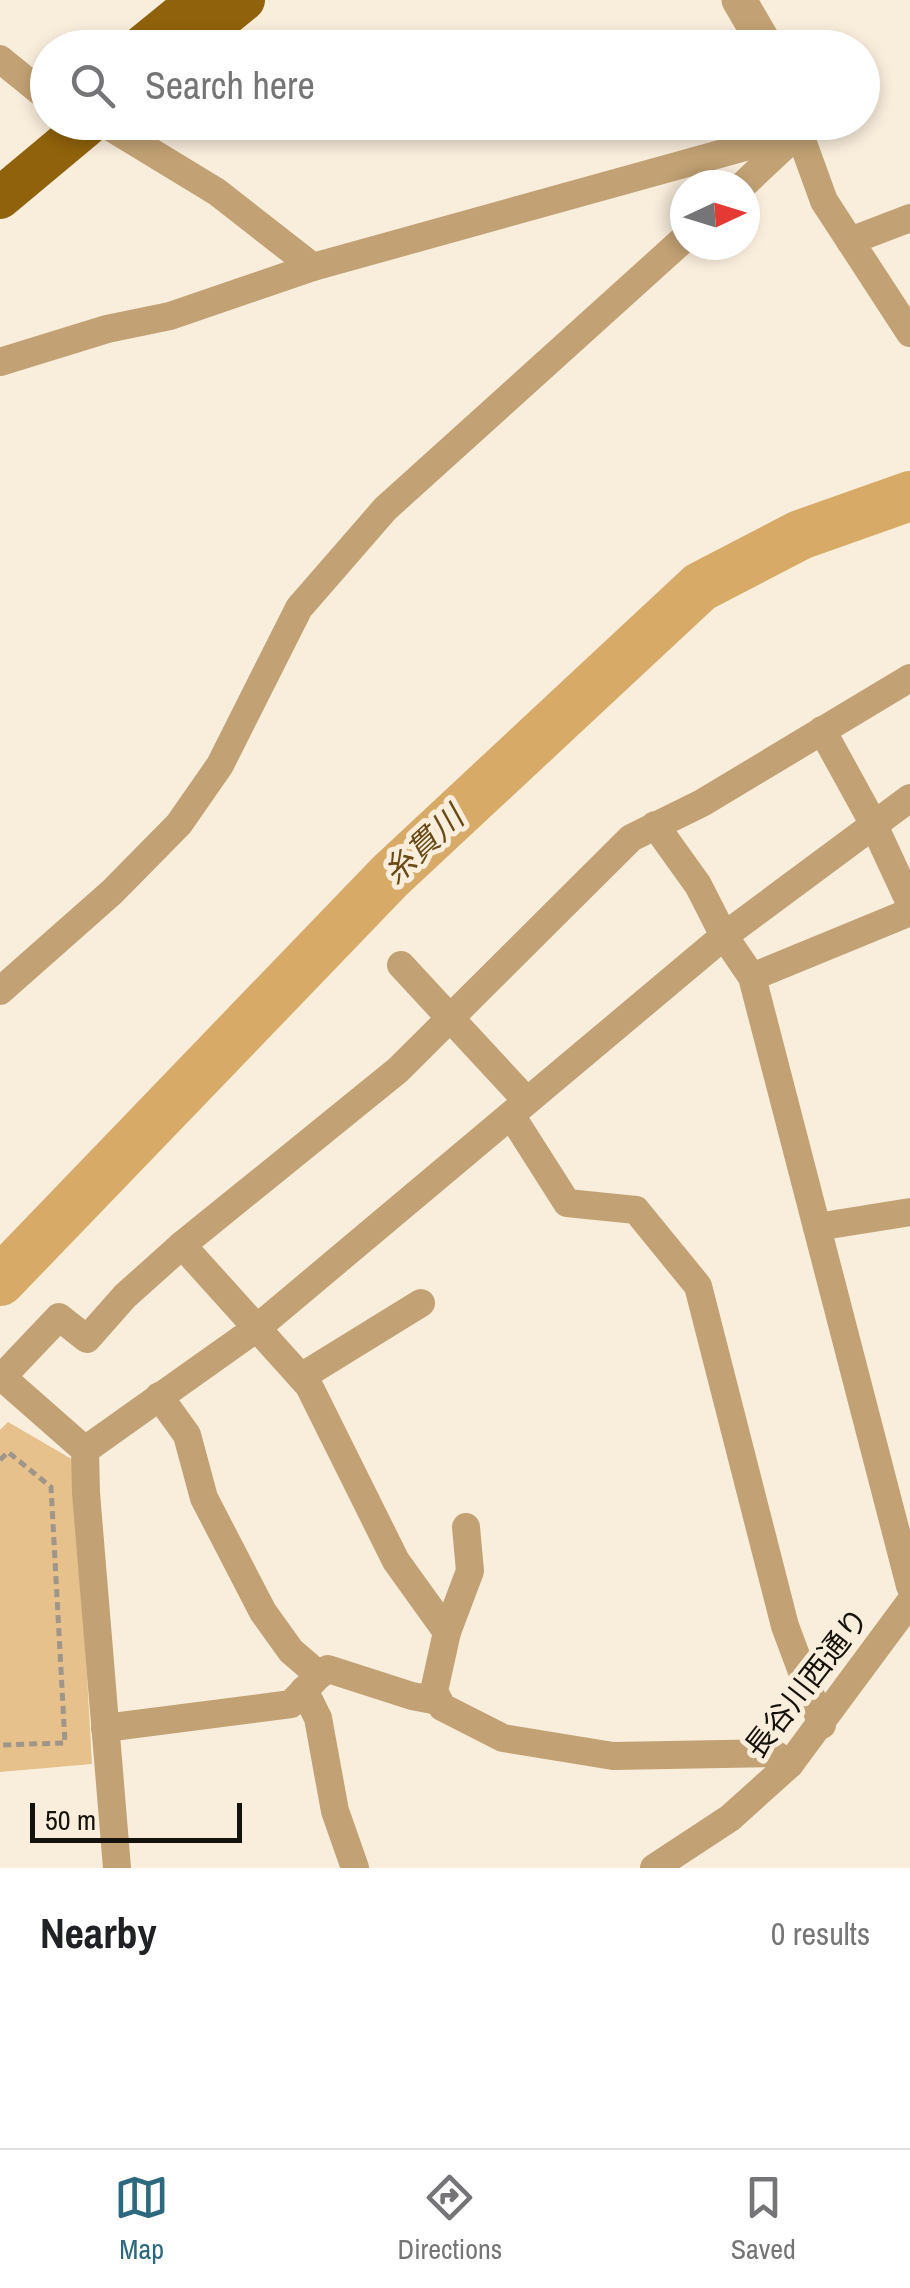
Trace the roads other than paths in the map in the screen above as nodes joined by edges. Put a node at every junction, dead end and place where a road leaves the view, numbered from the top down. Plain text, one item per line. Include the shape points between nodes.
1 (199, 0) edge
2 (244, 0) edge
3 (739, 0) edge
4 (162, 30) edge
5 (207, 30) edge
6 (756, 30) edge
7 (0, 59) edge
8 (30, 83) edge
9 (30, 137) edge
10 (69, 140) edge
11 (132, 140) edge
12 (753, 140) edge
13 (786, 140) edge
14 (803, 140) edge
15 (0, 162) edge
16 (757, 170) edge
17 (0, 198) edge
18 (910, 218) edge
19 (850, 241) junction
20 (670, 252) edge
21 (312, 267) junction
22 (910, 333) edge
23 (0, 362) edge
24 (910, 678) edge
25 (822, 730) junction
26 (910, 798) edge
27 (655, 825) junction
28 (874, 825) junction
29 (910, 903) edge
30 (910, 912) edge
31 (724, 936) junction
32 (401, 965) dead end
33 (752, 977) junction
34 (0, 991) edge
35 (450, 1018) junction
36 (519, 1108) junction
37 (910, 1212) edge
38 (817, 1226) junction
39 (182, 1245) junction
40 (421, 1303) dead end
41 (256, 1328) junction
42 (301, 1377) junction
43 (1, 1378) edge
44 (159, 1396) junction
45 (85, 1450) junction
46 (466, 1527) dead end
47 (910, 1586) edge
48 (910, 1602) edge
49 (447, 1632) junction
50 (312, 1682) junction
51 (438, 1701) junction
52 (822, 1725) junction
53 (105, 1728) junction
54 (790, 1764) junction
55 (117, 1868) edge
56 (354, 1868) edge
57 (654, 1868) edge

1 - 4 main road
2 - 5 main road
3 - 6 street
7 - 8 street
9 - 15 main road
10 - 17 main road
11 - 21 street via 217,192
12 - 21 street
13 - 16 street
14 - 19 street via 824,201
18 - 19 street
19 - 22 street
20 - 34 street via 385,509 299,608 220,764 179,824
21 - 23 street via 170,316
24 - 25 street
25 - 27 street
25 - 28 street
26 - 28 street
27 - 31 street
27 - 35 street via 631,838
28 - 29 street
28 - 31 street
30 - 33 street
31 - 33 street
31 - 36 street
32 - 35 street
33 - 38 street
35 - 36 street
35 - 39 street via 398,1070
36 - 41 street
36 - 52 street via 567,1204 636,1210 698,1286 785,1626
37 - 38 street
38 - 47 street
39 - 41 street
39 - 43 street via 87,1339 59,1316
40 - 42 street
41 - 42 street
41 - 44 street
42 - 49 street via 396,1560
43 - 45 street
44 - 45 street
44 - 50 street via 187,1435 204,1498 263,1612
45 - 53 street
46 - 49 street via 470,1571
48 - 52 street, 長谷川西通り
49 - 51 street via 434,1691
50 - 51 street via 328,1669
50 - 53 street via 291,1704
50 - 56 street via 335,1812
51 - 54 street via 503,1738 614,1756 772,1753
52 - 54 street, 長谷川西通り
53 - 55 street
54 - 57 street, 長谷川西通り via 730,1818

